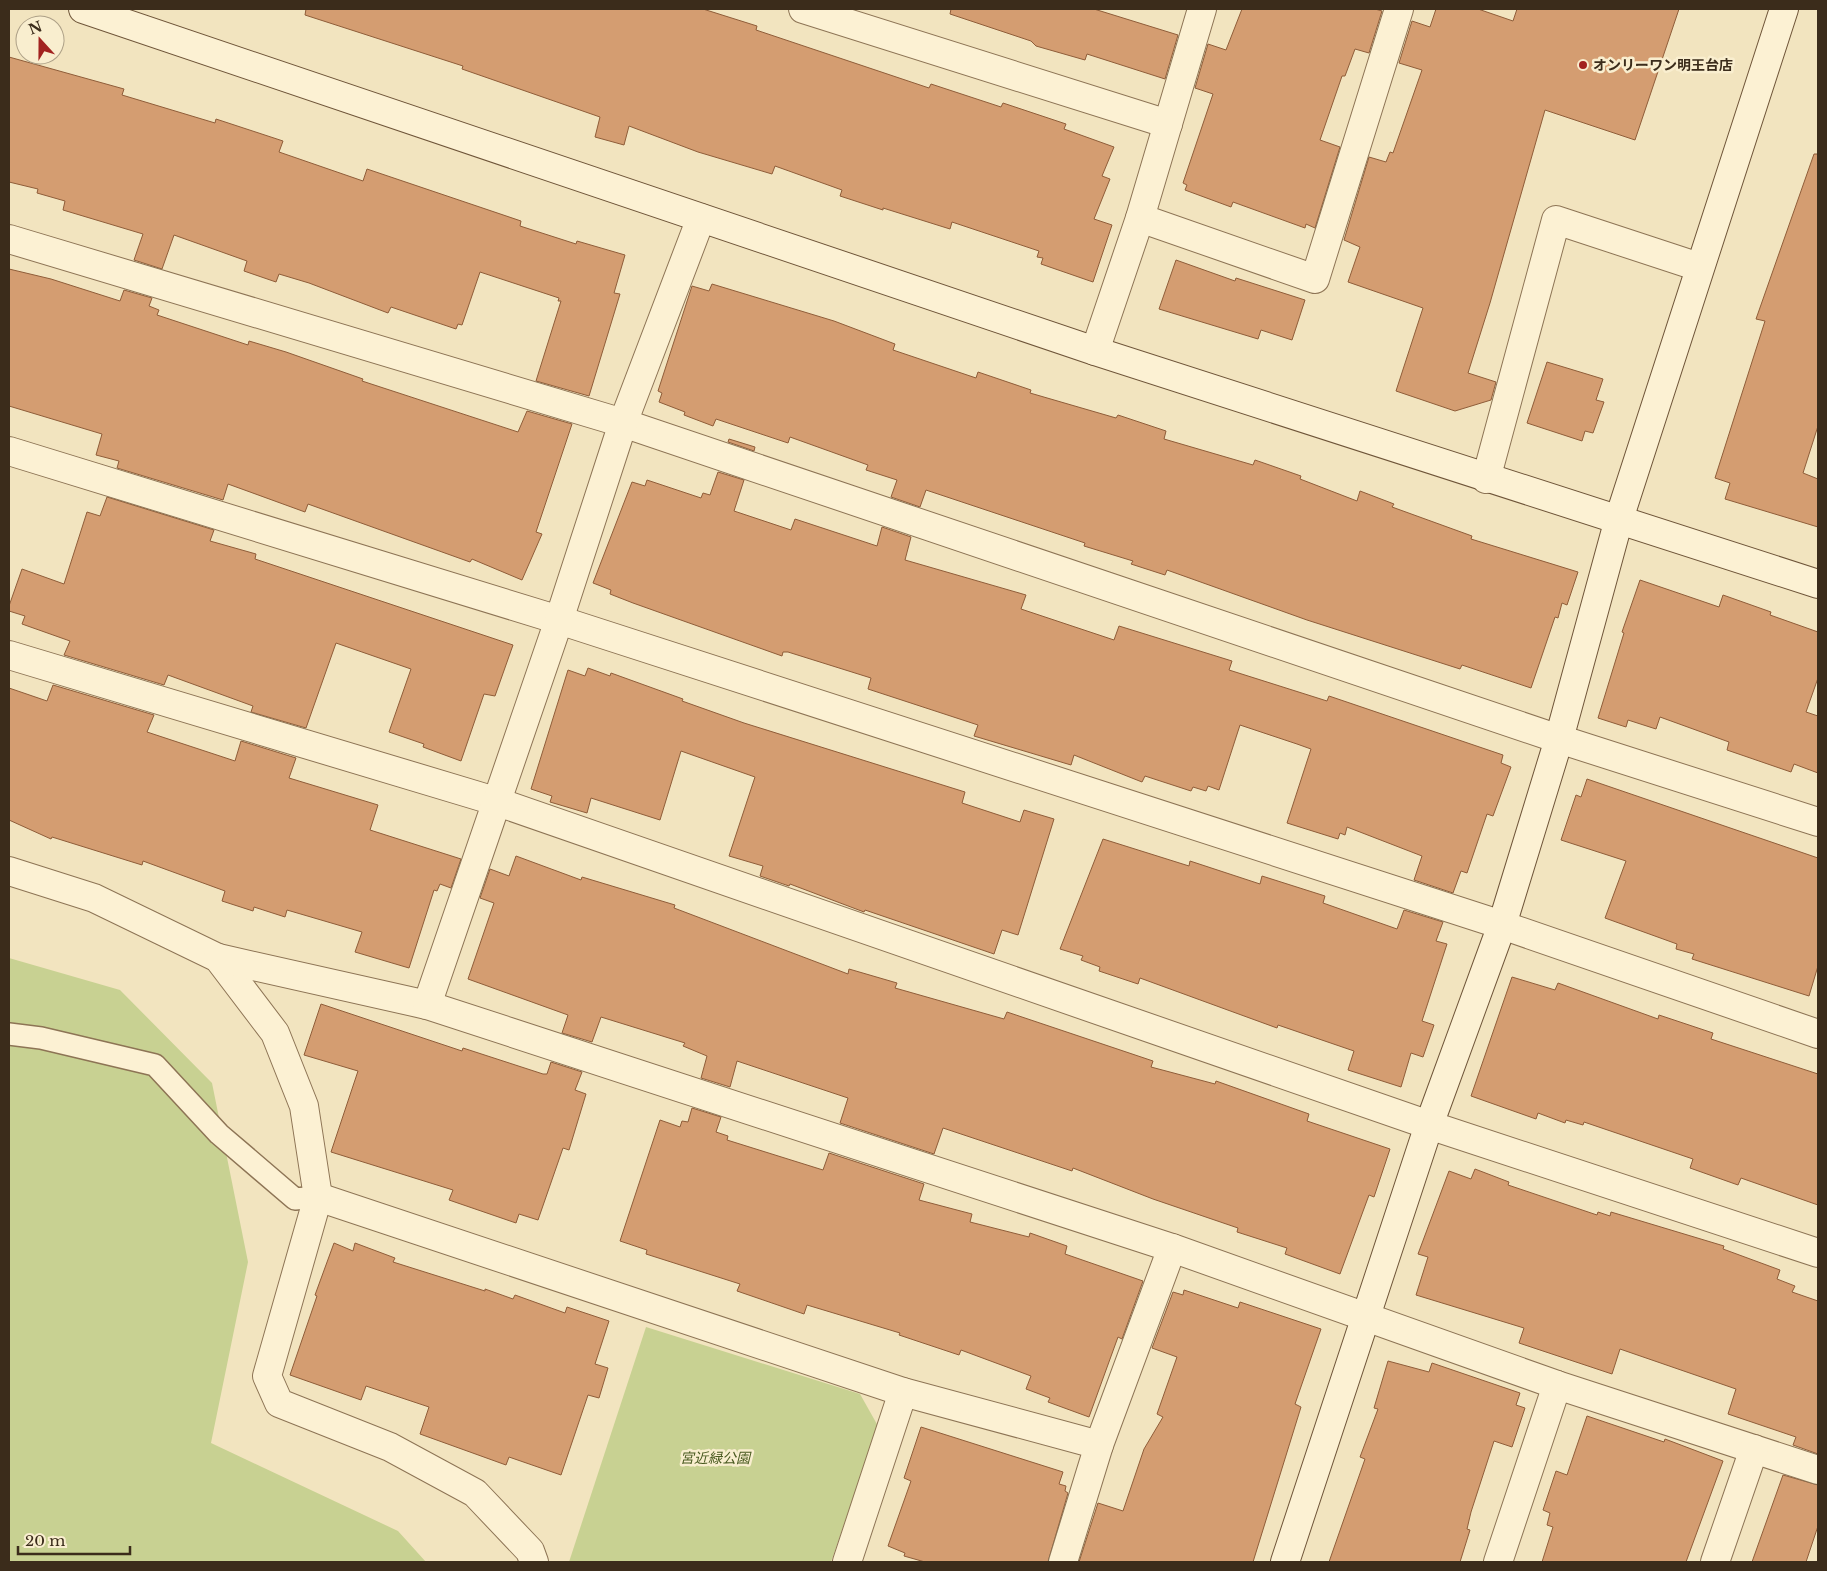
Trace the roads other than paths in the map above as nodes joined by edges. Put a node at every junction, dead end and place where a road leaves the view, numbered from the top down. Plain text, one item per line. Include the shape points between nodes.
1 (83, 9) edge
2 (803, 9) edge
3 (1202, 9) edge
4 (1399, 9) edge
5 (1784, 9) edge
6 (1168, 124) junction
7 (701, 218) junction
8 (1140, 218) junction
9 (9, 238) edge
10 (1699, 267) junction
11 (1095, 351) junction
12 (623, 424) junction
13 (9, 451) edge
14 (1486, 478) junction
15 (1620, 519) junction
16 (1818, 584) edge
17 (559, 620) junction
18 (9, 655) edge
19 (1559, 739) junction
20 (495, 801) junction
21 (1818, 822) edge
22 (9, 870) edge
23 (1502, 924) junction
24 (218, 958) junction
25 (427, 1005) junction
26 (9, 1034) edge
27 (1818, 1034) edge
28 (1430, 1125) junction
29 (318, 1197) junction
30 (1172, 1248) junction
31 (1818, 1253) edge
32 (1367, 1316) junction
33 (1557, 1385) junction
34 (903, 1392) junction
35 (1100, 1445) junction
36 (1754, 1449) junction
37 (1818, 1470) edge
38 (534, 1562) edge
39 (847, 1562) edge
40 (1063, 1562) edge
41 (1285, 1562) edge
42 (1498, 1562) edge
43 (1715, 1562) edge

1 - 7 street
2 - 6 street
3 - 6 street
4 - 8 street via 1316,279
5 - 10 street
6 - 8 street
7 - 11 street
7 - 12 street
8 - 11 street
9 - 12 street
10 - 14 street via 1556,220
10 - 15 street
11 - 14 street
12 - 17 street
12 - 19 street
13 - 17 street
14 - 15 street
15 - 16 street
15 - 19 street
17 - 20 street
17 - 23 street
18 - 20 street
19 - 21 street
19 - 23 street
20 - 25 street
20 - 28 street
22 - 24 street via 94,898
23 - 27 street
23 - 28 street
24 - 25 street
24 - 29 street via 274,1033 304,1106
25 - 30 street
26 - 29 lane via 41,1038 155,1065 219,1134 295,1199
28 - 31 street
28 - 32 street
29 - 34 street
29 - 38 street via 267,1376 279,1403 390,1446 475,1492 530,1551
30 - 32 street
30 - 35 street
32 - 33 street
32 - 41 street
33 - 36 street
33 - 42 street
34 - 35 street
34 - 39 street
35 - 40 street
36 - 37 street
36 - 43 street

